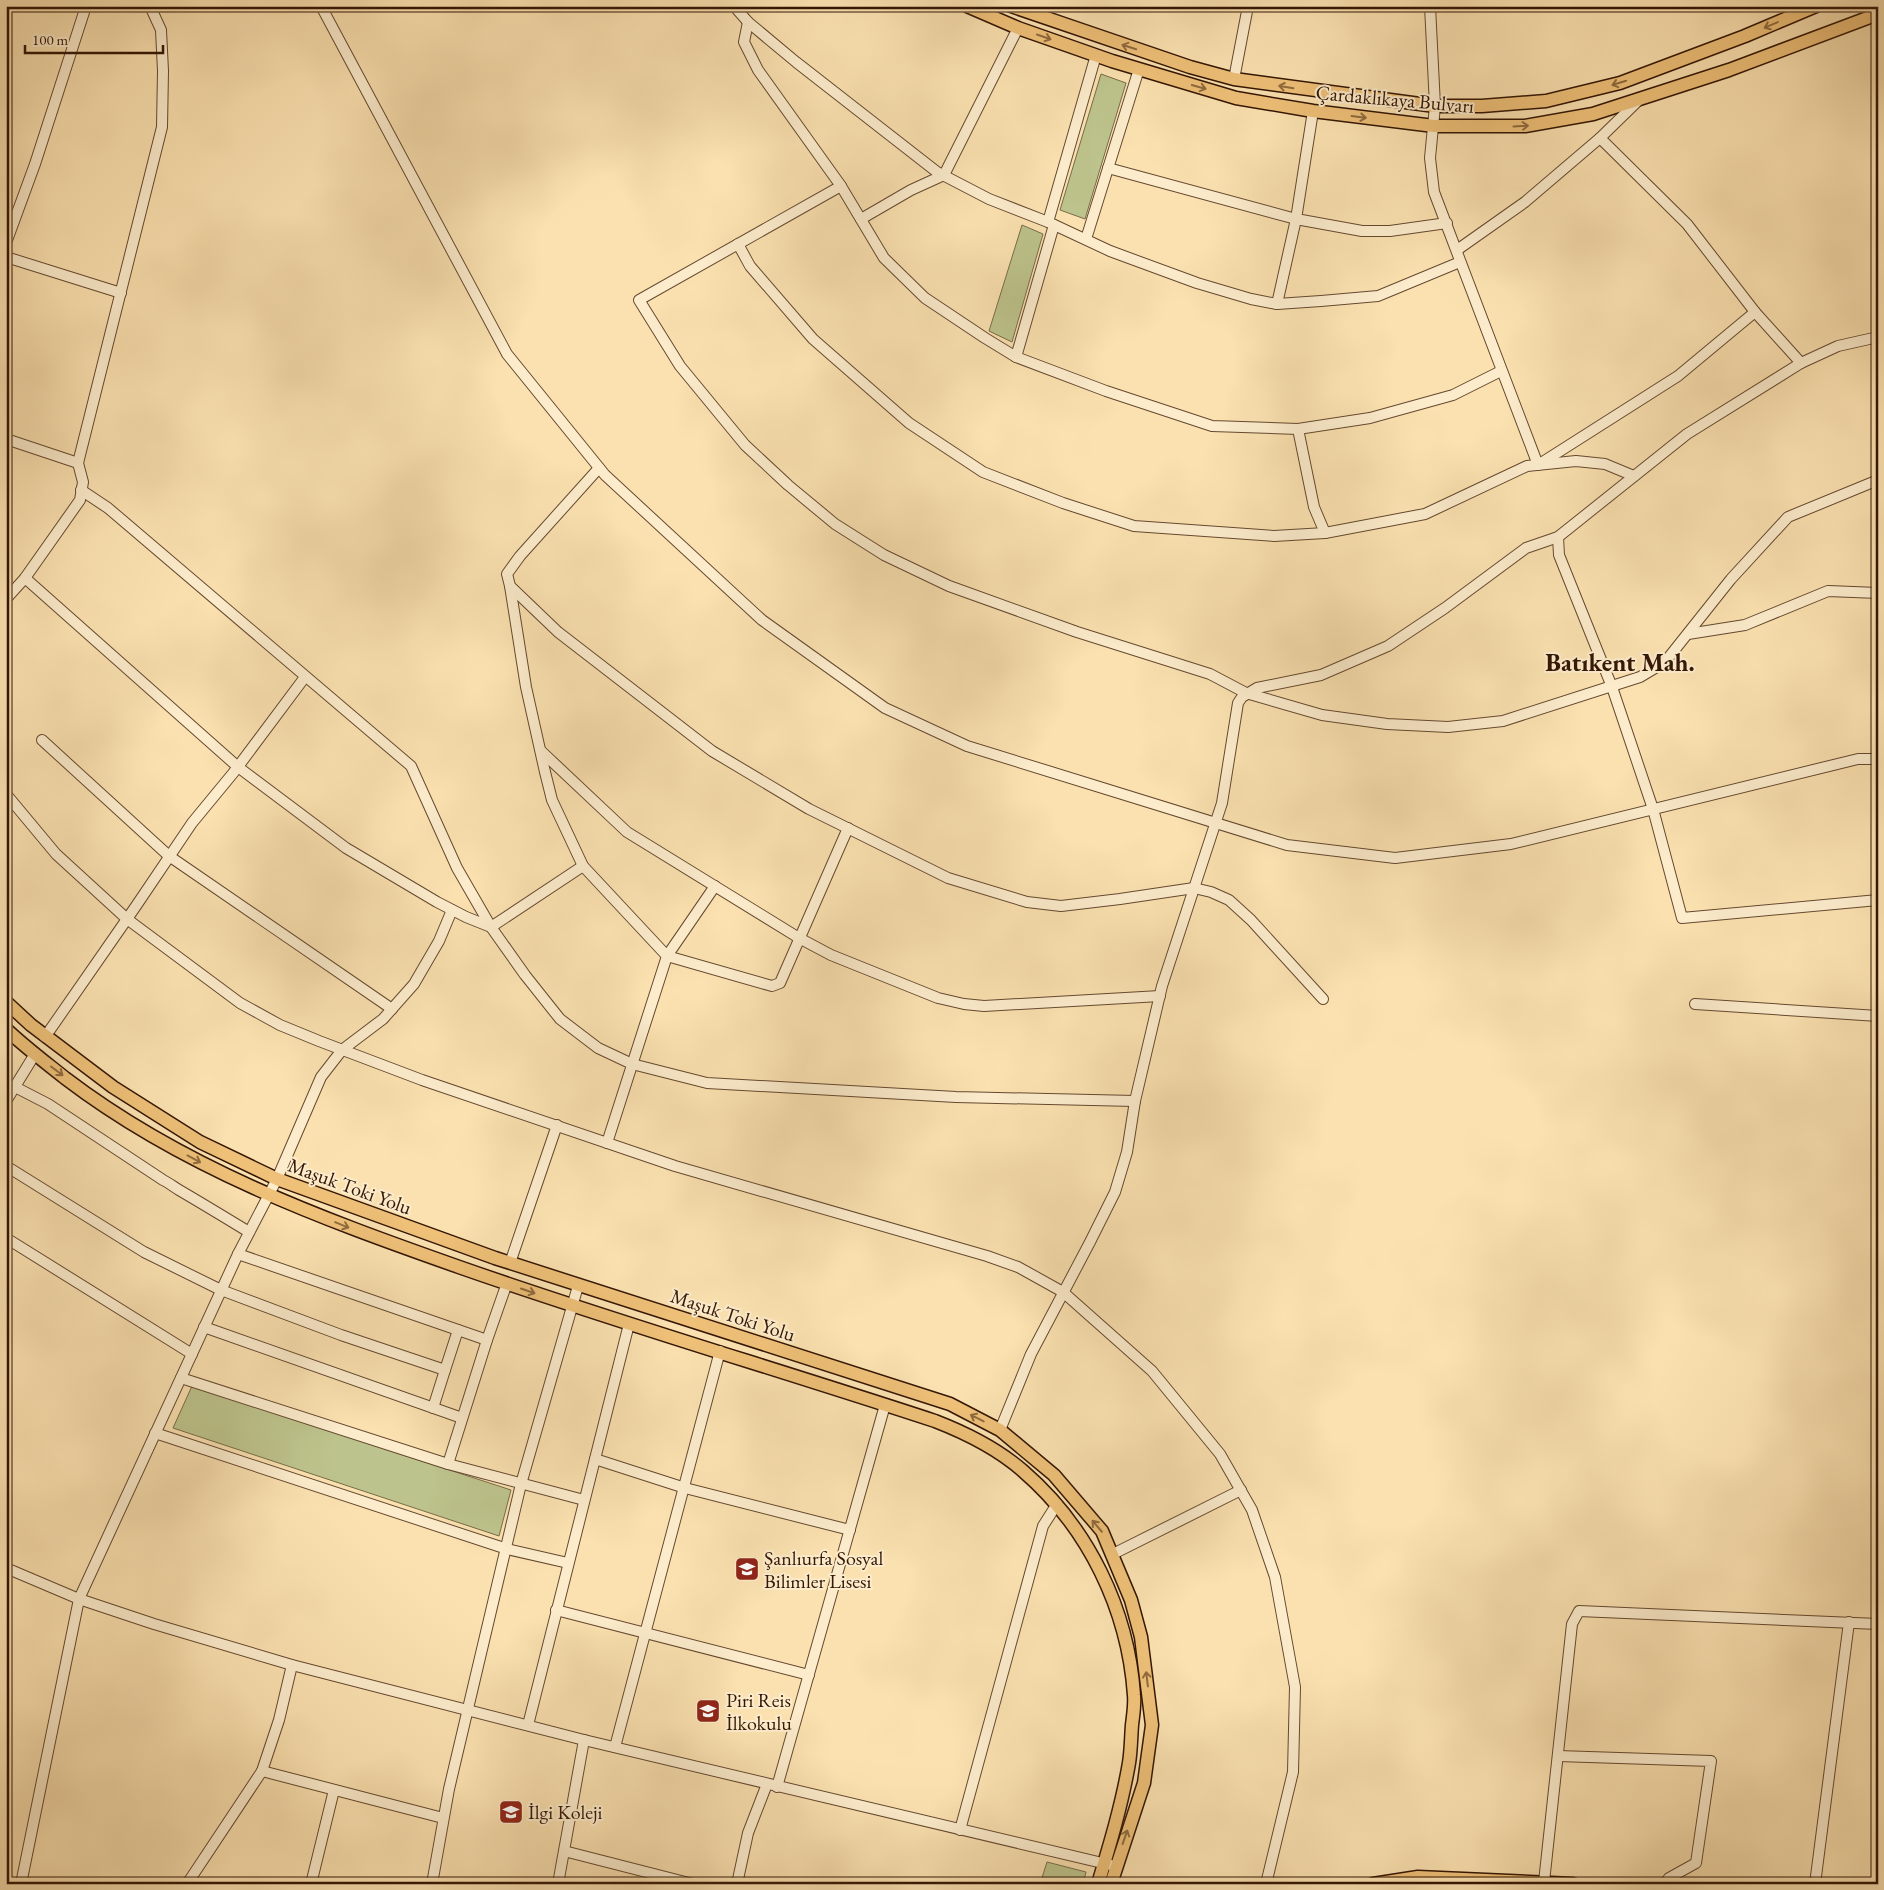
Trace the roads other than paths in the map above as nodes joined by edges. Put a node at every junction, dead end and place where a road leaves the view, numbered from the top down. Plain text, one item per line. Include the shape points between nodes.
1 (86, 6) edge
2 (150, 6) edge
3 (321, 6) edge
4 (734, 6) edge
5 (967, 6) edge
6 (1011, 6) edge
7 (1248, 6) edge
8 (1430, 6) edge
9 (1816, 6) edge
10 (1033, 10) edge
11 (1878, 14) edge
12 (748, 22) junction
13 (1018, 28) junction
14 (1096, 56) junction
15 (1139, 69) junction
16 (1234, 79) junction
17 (1639, 99) junction
18 (1435, 106) junction
19 (1313, 111) junction
20 (1434, 126) junction
21 (1600, 138) junction
22 (1108, 168) junction
23 (944, 175) junction
24 (841, 186) junction
25 (861, 219) junction
26 (1296, 219) junction
27 (1051, 223) junction
28 (1447, 223) junction
29 (1086, 240) junction
30 (6, 243) edge
31 (738, 244) junction
32 (1457, 250) junction
33 (6, 257) edge
34 (1460, 262) junction
35 (121, 292) junction
36 (1277, 304) junction
37 (1755, 312) junction
38 (1878, 337) edge
39 (1016, 357) junction
40 (1800, 363) junction
41 (1502, 371) junction
42 (1298, 429) junction
43 (6, 439) edge
44 (78, 463) junction
45 (1538, 465) junction
46 (599, 468) junction
47 (1634, 476) junction
48 (1878, 480) edge
49 (81, 490) junction
50 (1325, 533) junction
51 (1558, 537) junction
52 (26, 578) junction
53 (510, 586) junction
54 (1878, 592) edge
55 (6, 599) edge
56 (1688, 634) junction
57 (304, 677) junction
58 (1612, 687) junction
59 (1246, 693) junction
60 (42, 740) dead end
61 (541, 751) junction
62 (1878, 759) edge
63 (238, 767) junction
64 (6, 794) edge
65 (1653, 809) junction
66 (1215, 823) junction
67 (848, 828) junction
68 (169, 856) junction
69 (583, 866) junction
70 (715, 886) junction
71 (1194, 888) junction
72 (1878, 900) edge
73 (452, 910) junction
74 (127, 919) junction
75 (491, 926) junction
76 (799, 938) junction
77 (667, 956) junction
78 (1160, 996) junction
79 (1323, 999) dead end
80 (6, 1002) edge
81 (1695, 1004) dead end
82 (392, 1009) junction
83 (1878, 1016) edge
84 (6, 1029) edge
85 (46, 1037) junction
86 (342, 1050) junction
87 (35, 1054) junction
88 (632, 1064) junction
89 (15, 1087) junction
90 (6, 1101) edge
91 (1135, 1101) junction
92 (557, 1125) junction
93 (607, 1142) junction
94 (6, 1166) edge
95 (277, 1179) junction
96 (268, 1195) junction
97 (249, 1232) junction
98 (6, 1238) edge
99 (238, 1254) junction
100 (510, 1263) junction
101 (507, 1284) junction
102 (578, 1286) junction
103 (221, 1290) junction
104 (1063, 1292) junction
105 (572, 1306) junction
106 (629, 1324) junction
107 (204, 1327) junction
108 (458, 1330) junction
109 (487, 1340) junction
110 (720, 1351) junction
111 (192, 1354) junction
112 (445, 1370) junction
113 (180, 1378) junction
114 (886, 1405) junction
115 (433, 1408) junction
116 (462, 1418) junction
117 (1000, 1430) junction
118 (155, 1433) junction
119 (594, 1459) junction
120 (448, 1464) junction
121 (522, 1484) junction
122 (685, 1488) junction
123 (1241, 1490) junction
124 (584, 1500) junction
125 (1057, 1504) junction
126 (850, 1530) junction
127 (507, 1549) junction
128 (1113, 1554) junction
129 (568, 1563) junction
130 (6, 1568) edge
131 (79, 1599) junction
132 (556, 1610) junction
133 (1849, 1622) junction
134 (1878, 1624) edge
135 (646, 1633) junction
136 (292, 1665) junction
137 (809, 1675) junction
138 (468, 1710) junction
139 (528, 1725) junction
140 (584, 1740) junction
141 (615, 1747) junction
142 (1558, 1756) junction
143 (262, 1771) junction
144 (772, 1785) junction
145 (334, 1790) junction
146 (443, 1818) junction
147 (960, 1830) junction
148 (564, 1851) junction
149 (1110, 1865) junction
150 (1544, 1882) junction
151 (21, 1884) edge
152 (187, 1884) edge
153 (310, 1884) edge
154 (432, 1884) edge
155 (558, 1884) edge
156 (693, 1884) edge
157 (737, 1884) edge
158 (1098, 1884) edge
159 (1111, 1884) edge
160 (1266, 1884) edge
161 (1373, 1884) edge
162 (1573, 1884) edge
163 (1664, 1884) edge
164 (1815, 1884) edge

1 - 30 street
2 - 35 street via 161,30 162,127
3 - 46 street via 507,354
4 - 12 street
5 - 13 main road, Çardaklıkaya Bulvarı
6 - 10 main road, Çardaklıkaya Bulvarı
7 - 16 street
8 - 18 street
9 -> 18 main road, Çardaklıkaya Bulvarı via 1620,83 1546,101
16 -> 10 main road, Çardaklıkaya Bulvarı via 1190,67
11 - 17 main road, Çardaklıkaya Bulvarı via 1729,70
12 - 23 street via 863,115
12 - 24 street via 744,42 758,70
13 -> 14 main road, Çardaklıkaya Bulvarı
13 - 23 street
14 - 15 main road, Çardaklıkaya Bulvarı
14 - 27 street
15 -> 19 main road, Çardaklıkaya Bulvarı via 1236,98
15 - 22 street
18 -> 16 main road, Çardaklıkaya Bulvarı
20 -> 17 main road, Çardaklıkaya Bulvarı via 1525,126 1593,114
17 - 21 street
18 - 20 street
19 -> 20 main road, Çardaklıkaya Bulvarı
19 - 26 street
20 - 28 street via 1430,158 1434,192
21 - 32 street via 1526,202
21 - 37 street via 1687,224
22 - 26 street
22 - 29 street
23 - 25 street
23 - 27 street via 989,199
24 - 25 street
24 - 31 street
25 - 39 street via 884,258 925,298
26 - 28 street via 1362,231 1390,231
26 - 36 street
27 - 29 street
27 - 39 street
28 - 32 street
29 - 36 street via 1197,283
31 - 50 street via 750,266 813,339 909,423 983,472 1134,526 1274,536
31 - 59 street via 639,300 680,366 745,445 788,485 836,524 884,555 949,586 1077,632 1210,674
32 - 34 street
33 - 35 street
34 - 36 street via 1378,296
34 - 41 street
35 - 44 street
37 - 40 street
37 - 45 street via 1678,376
38 - 40 street via 1838,346
39 - 42 street via 1106,392 1212,426
40 - 47 street via 1687,434
41 - 42 street via 1452,395 1370,418
41 - 45 street
42 - 50 street via 1314,507
43 - 44 street
44 - 49 street
45 - 47 street via 1576,461 1605,464
45 - 50 street via 1527,466 1426,514
46 - 53 street via 520,556 507,574
46 - 66 street via 762,620 885,708 967,746
47 - 51 street
48 - 56 street via 1788,517 1731,579
49 - 52 street via 80,500
49 - 57 street via 108,508
51 - 58 street via 1559,555
51 - 59 street via 1526,548 1388,646 1321,675 1268,685
52 - 55 street
52 - 63 street
53 - 61 street via 526,687
53 - 67 street via 558,632 712,751 809,809
54 - 56 street via 1828,591 1745,625
56 - 58 street via 1665,662
57 - 63 street
57 - 75 street via 411,766 457,868
58 - 59 street via 1503,721 1448,727 1387,724 1322,715
58 - 65 street
59 - 66 street via 1238,703 1222,804
60 - 68 street
61 - 69 street via 552,800
61 - 70 street via 627,832
62 - 65 street via 1858,759
63 - 68 street
63 - 73 street via 346,848
64 - 74 street via 56,854
65 - 66 street via 1511,844 1395,858 1287,845
65 - 72 street via 1682,918
66 - 71 street
67 - 71 street via 948,878 1027,902 1061,906
67 - 76 street
68 - 74 street
68 - 82 street
69 - 75 street
69 - 77 street
70 - 76 street
70 - 77 street
71 - 78 street
71 - 79 street via 1229,900
73 - 75 street
73 - 82 street via 440,940 414,984
74 - 85 street
74 - 86 street via 240,1003 280,1025
75 - 88 street via 560,1019 598,1048
76 - 77 street via 780,983 772,986
76 - 78 street via 832,955 929,994 964,1004 984,1006
77 - 88 street
78 - 91 street
80 - 85 main road, Maşuk Toki Yolu
81 - 83 street
82 - 86 street
84 - 87 main road
85 - 95 main road, Maşuk Toki Yolu via 112,1087 200,1142
86 - 92 street
86 - 95 street via 321,1077
87 - 89 street
87 -> 96 main road via 98,1102 164,1142
88 - 91 street via 716,1084 956,1097
88 - 93 street
89 - 90 street
89 - 97 street via 48,1104
91 - 104 street via 1115,1192
92 - 93 street
92 - 100 street
93 - 104 street via 675,1166 987,1256 1018,1267
94 - 103 street via 144,1252
95 - 96 street
95 - 100 main road, Maşuk Toki Yolu
96 - 97 street
96 -> 101 main road via 349,1228
97 - 99 street
98 - 111 street
99 - 103 street
99 - 108 street
100 - 102 main road, Maşuk Toki Yolu
101 -> 105 main road
101 - 109 street
102 - 105 street
117 -> 102 main road, Maşuk Toki Yolu via 950,1404
103 - 107 street
103 - 112 street
104 - 117 street via 1031,1354
104 - 123 street via 1152,1371 1220,1454
105 - 106 main road
105 - 121 street
106 - 110 main road
106 - 119 street
107 - 111 street
107 - 115 street
108 - 109 street
108 - 112 street
109 - 116 street
110 - 114 main road
110 - 122 street
111 - 113 street
112 - 115 street
113 - 118 street
113 - 120 street
114 - 125 main road via 960,1430 986,1445 1022,1470
114 - 126 street
115 - 116 street
116 - 120 street
128 -> 117 main road, Maşuk Toki Yolu via 1102,1531 1054,1475
118 - 127 street
118 - 131 street
119 - 122 street
119 - 124 street
120 - 121 street
121 - 124 street
121 - 127 street
122 - 126 street
122 - 135 street
123 - 128 street
123 - 160 street via 1252,1510 1276,1577 1295,1687 1293,1772
124 - 129 street
125 - 147 street via 1043,1526
125 - 149 main road via 1092,1553 1114,1599 1129,1655 1134,1697 1130,1761
126 - 137 street
127 - 129 street
127 - 138 street
149 -> 128 main road, Maşuk Toki Yolu via 1144,1783 1152,1725 1142,1637
129 - 132 street
130 - 131 street
131 - 136 street
131 - 151 street
132 - 135 street
132 - 139 street
133 - 134 street
133 - 142 street via 1579,1611 1572,1624
133 - 164 street
135 - 137 street
135 - 141 street
136 - 138 street
136 - 143 street
137 - 144 street
138 - 139 street
138 - 146 street
139 - 140 street
140 - 141 street
140 - 148 street
141 - 144 street
142 - 150 street
142 - 163 street via 1711,1761 1696,1863
143 - 145 street
143 - 152 street
144 - 147 street
144 - 157 street via 748,1833
145 - 146 street
145 - 153 street
146 - 154 street
147 - 149 street
148 - 155 street
148 - 156 street
149 - 158 main road
149 - 159 main road, Maşuk Toki Yolu
150 - 161 main road via 1418,1877
150 - 162 main road

